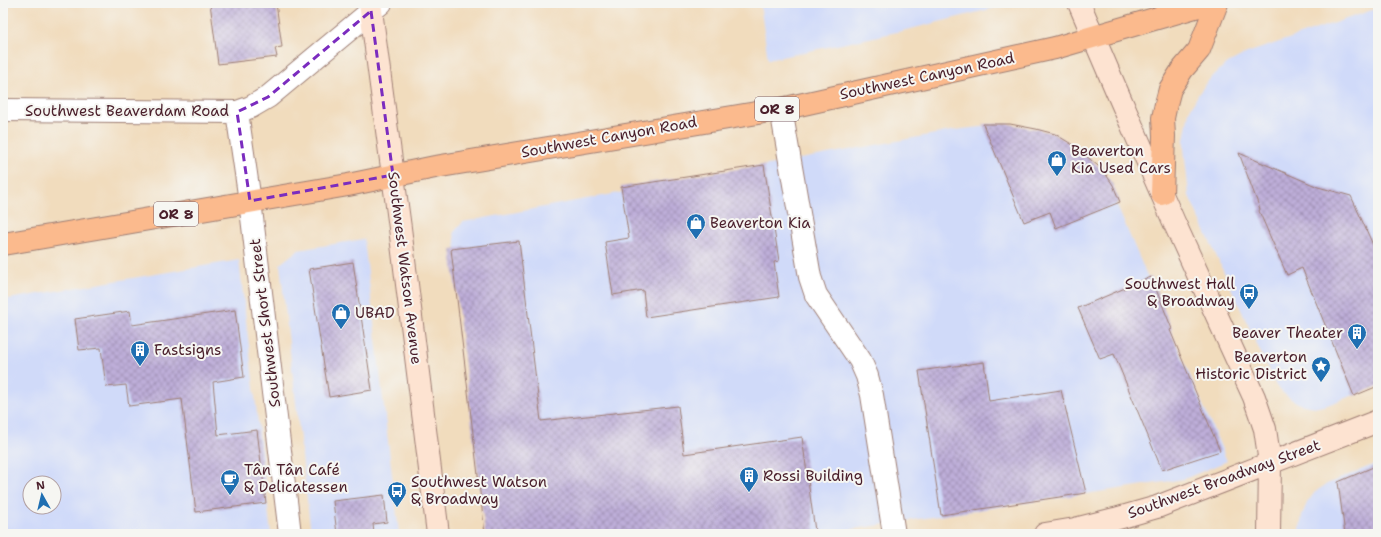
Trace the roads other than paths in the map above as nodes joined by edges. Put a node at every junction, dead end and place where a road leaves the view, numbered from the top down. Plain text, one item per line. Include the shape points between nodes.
1 (1079, 3) edge
2 (1209, 3) edge
3 (1217, 3) edge
4 (374, 6) edge
5 (1094, 38) junction
6 (781, 108) junction
7 (3, 110) edge
8 (238, 112) junction
9 (393, 175) junction
10 (1162, 194) junction
11 (250, 201) junction
12 (3, 244) edge
13 (1378, 421) edge
14 (1270, 464) junction
15 (290, 534) edge
16 (438, 534) edge
17 (894, 534) edge
18 (1044, 534) edge
19 (1269, 534) edge

1 - 5 main road
2 - 5 main road, Southwest Canyon Road / OR 8
3 - 10 main road via 1199,50 1170,89 1163,118
4 - 8 street, Southwest Beaverdam Road via 268,97
4 - 9 main road, Southwest Watson Avenue
5 - 6 main road, Southwest Canyon Road / OR 8
5 - 10 main road
6 - 9 main road, Southwest Canyon Road / OR 8
6 - 17 street via 810,277 816,295 860,360 867,376
7 - 8 street, Southwest Beaverdam Road
8 - 11 street, Southwest Short Street
9 - 11 main road, Southwest Canyon Road / OR 8
9 - 16 main road, Southwest Watson Avenue
10 - 14 main road via 1254,397 1265,429
11 - 12 main road, Southwest Canyon Road / OR 8
11 - 15 street, Southwest Short Street
13 - 14 main road, Southwest Broadway Street
14 - 18 main road, Southwest Broadway Street via 1157,507 1074,529
14 - 19 main road

